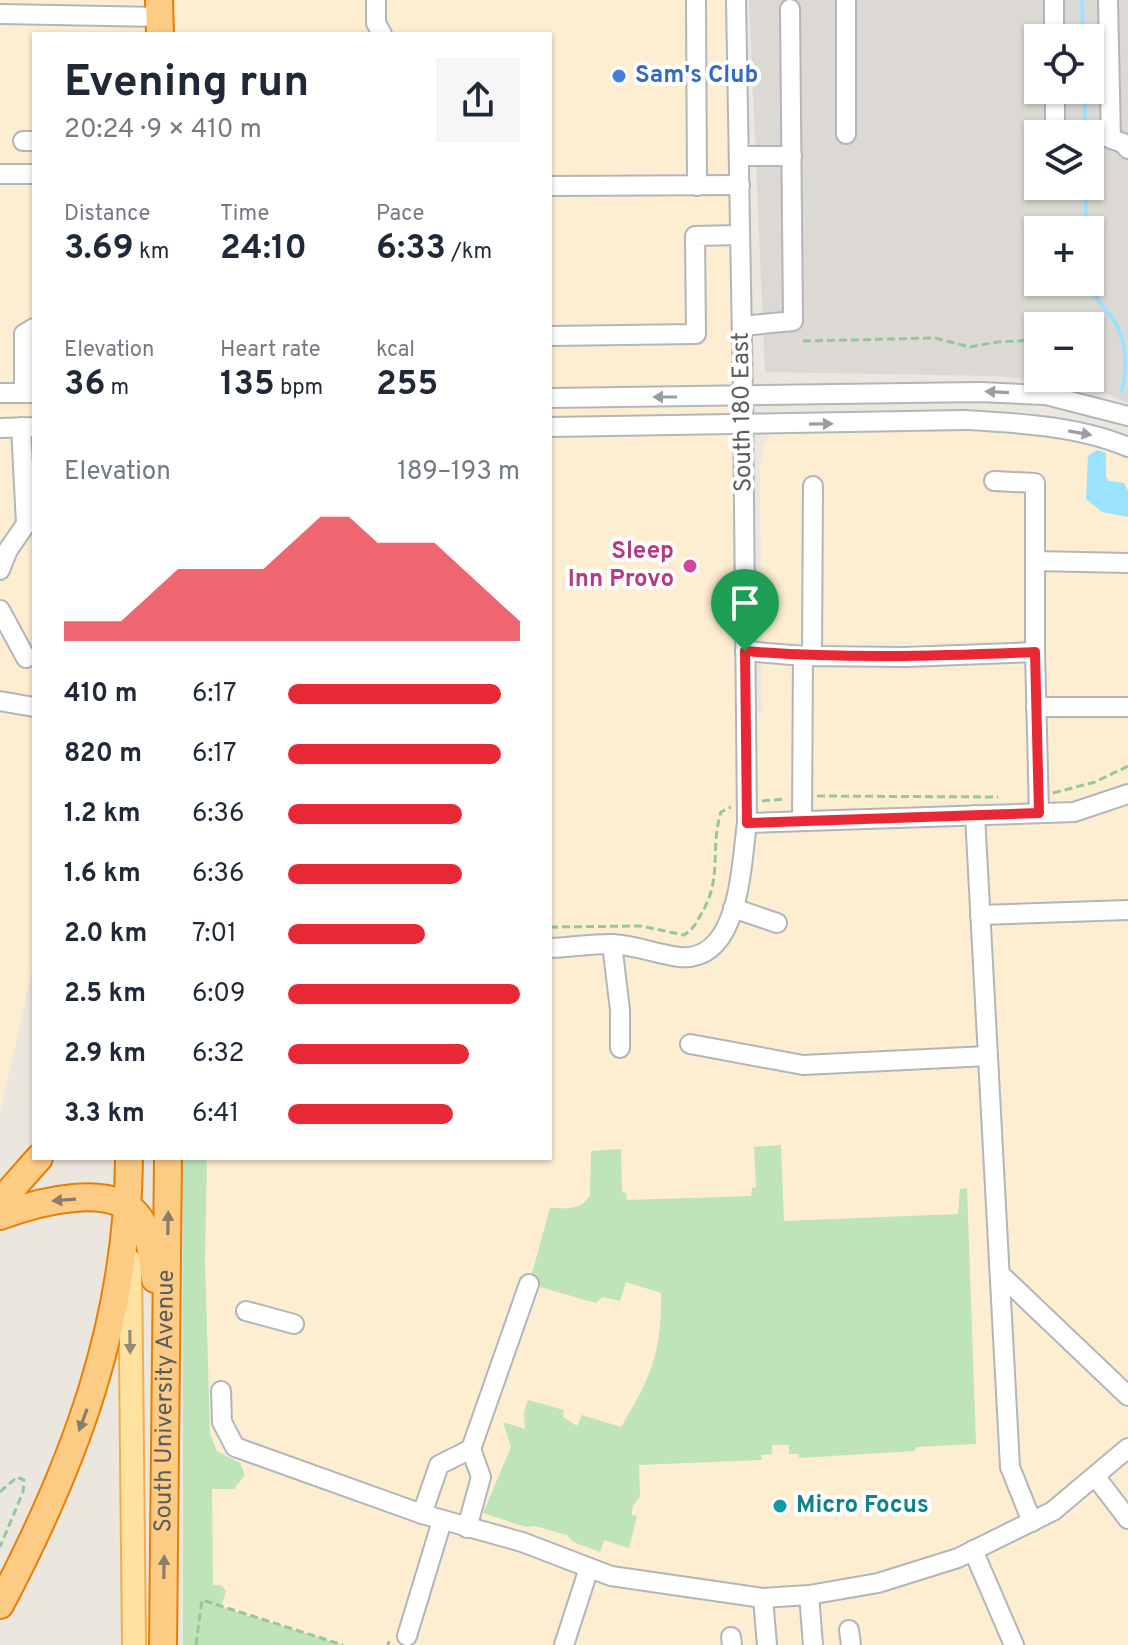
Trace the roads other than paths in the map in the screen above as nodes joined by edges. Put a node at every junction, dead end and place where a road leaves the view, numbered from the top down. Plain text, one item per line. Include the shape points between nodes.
1 (376, 0) edge
2 (696, 0) edge
3 (736, 0) edge
4 (846, 0) edge
5 (1054, 0) edge
6 (1108, 0) edge
7 (790, 9) dead end
8 (0, 14) edge
9 (160, 17) edge
10 (77, 24) edge
11 (1054, 24) edge
12 (381, 32) edge
13 (1055, 104) edge
14 (1055, 118) dead end
15 (846, 134) dead end
16 (1128, 149) edge
17 (739, 156) junction
18 (792, 156) junction
19 (0, 174) edge
20 (32, 174) edge
21 (740, 185) junction
22 (552, 186) edge
23 (697, 186) junction
24 (740, 235) junction
25 (742, 326) junction
26 (32, 329) edge
27 (552, 336) edge
28 (0, 393) edge
29 (29, 393) edge
30 (743, 397) junction
31 (552, 398) edge
32 (1128, 416) edge
33 (743, 425) junction
34 (27, 427) edge
35 (552, 427) edge
36 (0, 428) edge
37 (1128, 447) edge
38 (994, 481) dead end
39 (813, 486) dead end
40 (30, 524) edge
41 (1035, 561) junction
42 (1128, 563) edge
43 (0, 570) edge
44 (0, 610) edge
45 (745, 651) junction
46 (1035, 652) junction
47 (808, 656) junction
48 (26, 658) dead end
49 (0, 701) edge
50 (32, 707) edge
51 (1036, 707) junction
52 (1128, 707) edge
53 (1128, 794) edge
54 (1039, 813) junction
55 (975, 815) junction
56 (802, 821) junction
57 (747, 823) junction
58 (733, 908) junction
59 (1128, 910) edge
60 (980, 915) junction
61 (777, 923) dead end
62 (612, 944) junction
63 (552, 948) edge
64 (690, 1044) dead end
65 (620, 1048) dead end
66 (988, 1056) junction
67 (37, 1160) edge
68 (129, 1160) edge
69 (168, 1160) edge
70 (0, 1202) edge
71 (129, 1208) junction
72 (0, 1216) edge
73 (1000, 1274) junction
74 (529, 1284) dead end
75 (246, 1311) dead end
76 (294, 1324) dead end
77 (166, 1346) junction
78 (221, 1391) dead end
79 (1128, 1396) edge
80 (1128, 1448) edge
81 (471, 1449) junction
82 (1095, 1476) junction
83 (422, 1514) junction
84 (1128, 1519) edge
85 (442, 1521) junction
86 (1032, 1522) junction
87 (467, 1528) junction
88 (973, 1550) junction
89 (589, 1568) junction
90 (809, 1595) junction
91 (4, 1598) edge
92 (763, 1598) junction
93 (395, 1641) edge
94 (134, 1645) edge
95 (163, 1645) edge
96 (564, 1645) edge
97 (767, 1645) edge
98 (813, 1645) edge
99 (1014, 1645) edge

1 - 12 street
2 - 23 street
3 - 17 street, South 180 East
4 - 15 street
5 - 11 street
6 - 16 street via 1111,139
7 - 18 street
8 - 10 street
9 - 10 street
13 - 14 street
17 - 18 street
17 - 21 street, South 180 East
18 - 25 street via 793,321
19 - 20 street
21 - 23 street
21 - 24 street, South 180 East
22 - 23 street
24 - 25 street, South 180 East
24 - 27 street via 695,236 696,334
25 - 30 street, South 180 East
26 - 29 street via 24,334
28 - 29 street
30 -> 31 street
32 -> 30 street via 1046,395 866,392
30 - 33 street, South 180 East
33 - 35 street
33 -> 37 street via 965,420 1026,424 1108,438
33 - 45 street, South 180 East
34 - 36 street
34 - 40 street
38 - 41 street via 1035,483
39 - 47 street
40 - 43 street via 8,550
41 - 42 street
41 - 46 street
44 - 48 street
45 - 47 street
45 - 57 street, South 180 East
46 - 47 street
46 - 51 street
47 - 56 street
49 - 50 street
51 - 52 street
51 - 54 street
53 - 54 street via 1074,812
54 - 55 street
55 - 56 street
55 - 60 street
56 - 57 street
57 - 58 street, South 180 East
58 - 61 street
58 - 62 street, South 180 East via 722,937 702,955 680,957
59 - 60 street
60 - 66 street
62 - 63 street, South 180 East
62 - 65 street
64 - 66 street via 803,1065
66 - 73 street
67 - 70 highway
68 - 71 highway, South University Avenue
77 -> 69 highway, South University Avenue
71 -> 72 highway via 104,1199 63,1199
71 - 77 highway via 141,1220 148,1240
71 -> 91 highway via 109,1334 91,1397 65,1471
71 -> 94 main road, South University Avenue
73 - 79 street
73 - 86 street via 1010,1467
74 - 81 street
75 - 76 street
95 -> 77 highway, South University Avenue
78 - 83 street via 222,1422 235,1447
80 - 82 street
81 - 83 street via 439,1465
81 - 87 street via 481,1477
82 - 84 street
82 - 86 street
83 - 85 street
85 - 87 street
85 - 93 street
86 - 88 street
87 - 89 street
88 - 90 street via 878,1583
88 - 99 street
89 - 92 street via 611,1576
89 - 96 street
90 - 92 street
90 - 98 street
92 - 97 street

